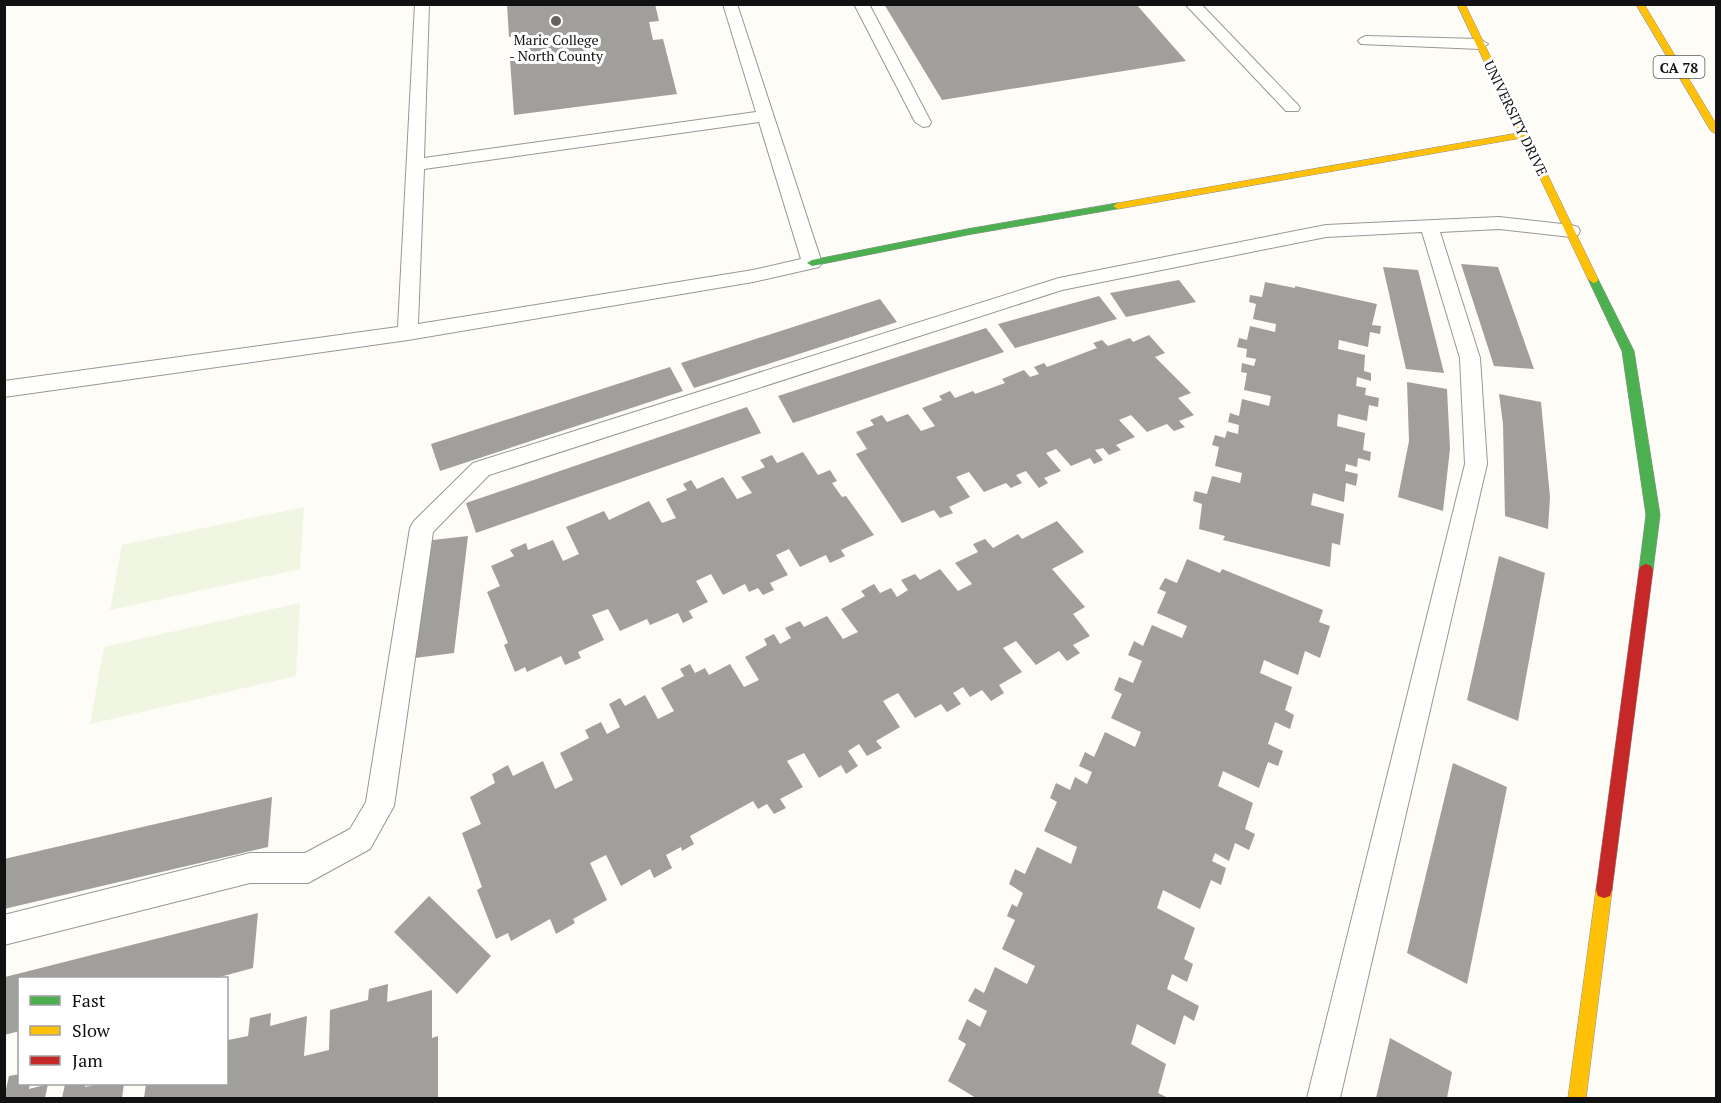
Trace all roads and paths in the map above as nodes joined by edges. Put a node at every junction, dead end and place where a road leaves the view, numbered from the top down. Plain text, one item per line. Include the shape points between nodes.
1 (422, 4) edge
2 (730, 4) edge
3 (861, 4) edge
4 (1192, 4) edge
5 (1461, 4) edge
6 (1640, 4) edge
7 (1366, 41) dead end
8 (1480, 44) junction
9 (1292, 108) dead end
10 (766, 116) junction
11 (923, 122) dead end
12 (1716, 131) edge
13 (1524, 135) junction
14 (414, 165) junction
15 (1429, 226) junction
16 (1571, 231) junction
17 (812, 263) junction
18 (408, 333) junction
19 (4, 389) edge
20 (4, 930) edge
21 (1324, 1098) edge
22 (1577, 1098) edge

1 - 14 lane
2 - 10 lane
3 - 11 lane
4 - 9 lane
5 - 8 main road, UNIVERSITY DRIVE
6 - 12 main road, CA 78
7 - 8 lane
8 - 13 main road, UNIVERSITY DRIVE
10 - 14 lane
10 - 17 lane
13 - 16 main road, UNIVERSITY DRIVE
13 - 17 main road via 967,232
14 - 18 lane
15 - 16 lane via 1499,223
15 - 20 lane via 1326,231 1059,284 481,469 422,528 380,806 360,839 308,868 250,868
15 - 21 lane via 1470,358 1476,464
16 - 22 main road, UNIVERSITY DRIVE via 1629,351 1653,515
17 - 18 lane
18 - 19 lane

